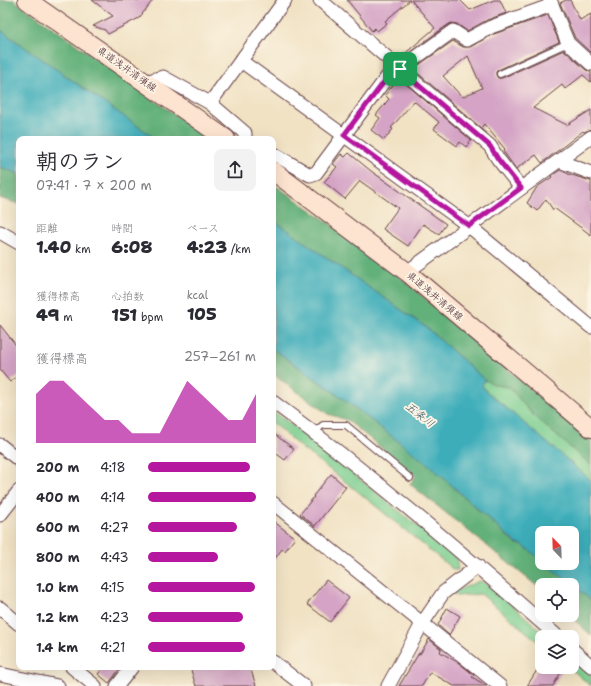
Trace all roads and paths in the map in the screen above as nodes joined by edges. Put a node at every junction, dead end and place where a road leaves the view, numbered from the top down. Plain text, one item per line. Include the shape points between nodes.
1 (27, 0) edge
2 (320, 0) edge
3 (279, 2) edge
4 (551, 3) edge
5 (568, 43) junction
6 (241, 61) junction
7 (591, 64) edge
8 (398, 67) junction
9 (500, 74) dead end
10 (145, 82) junction
11 (210, 103) junction
12 (344, 135) junction
13 (222, 136) edge
14 (245, 136) edge
15 (591, 137) edge
16 (276, 155) edge
17 (559, 160) junction
18 (276, 173) edge
19 (591, 173) edge
20 (521, 188) junction
21 (469, 226) junction
22 (0, 232) edge
23 (16, 241) edge
24 (407, 272) junction
25 (591, 327) edge
26 (276, 404) edge
27 (591, 428) edge
28 (314, 432) junction
29 (0, 445) edge
30 (16, 458) edge
31 (410, 478) dead end
32 (16, 495) edge
33 (276, 505) edge
34 (0, 515) edge
35 (478, 566) junction
36 (0, 608) edge
37 (16, 621) edge
38 (422, 624) junction
39 (550, 630) edge
40 (579, 655) edge
41 (276, 664) edge
42 (591, 666) edge
43 (76, 670) edge
44 (130, 670) edge
45 (0, 674) edge
46 (58, 686) edge
47 (95, 686) edge
48 (117, 686) edge
49 (304, 686) edge
50 (388, 686) edge
51 (500, 686) edge

1 - 10 main road, 県道浅井清須線
2 - 8 street
3 - 6 street
4 - 5 street
4 - 8 street via 491,27 467,40 453,31
5 - 7 street
5 - 9 lane
6 - 11 street
6 - 12 street
8 - 12 street
8 - 20 street via 490,146
10 - 11 street via 163,77
10 - 13 main road, 県道浅井清須線
11 - 14 street via 245,133
12 - 16 street via 316,173 310,175
12 - 21 street
15 - 17 street
17 - 19 street
17 - 20 street
18 - 24 main road, 県道浅井清須線
20 - 21 street
21 - 24 street
21 - 25 street
22 - 23 street
24 - 27 main road, 県道浅井清須線
26 - 28 street
28 - 31 lane via 323,426 346,425
28 - 35 street
29 - 30 street
32 - 34 street
33 - 38 street
35 - 38 street via 443,593
35 - 39 street
36 - 37 street
38 - 50 street
38 - 51 street
40 - 42 street
41 - 49 street
43 - 47 street
44 - 48 street
45 - 46 street

